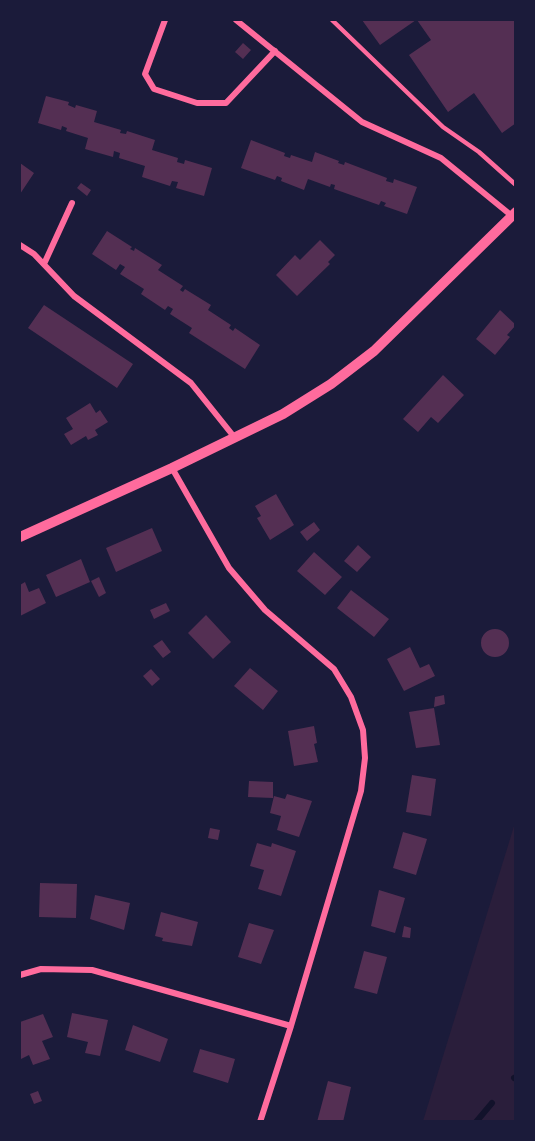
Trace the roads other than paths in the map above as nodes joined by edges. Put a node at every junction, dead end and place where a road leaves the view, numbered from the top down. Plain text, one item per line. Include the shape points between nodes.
1 (165, 20) edge
2 (236, 20) edge
3 (332, 20) edge
4 (275, 51) junction
5 (516, 185) edge
6 (72, 203) dead end
7 (514, 214) edge
8 (20, 245) edge
9 (44, 264) junction
10 (235, 438) junction
11 (172, 468) junction
12 (20, 537) edge
13 (20, 975) edge
14 (291, 1026) junction
15 (260, 1122) edge

1 - 4 street via 145,74 154,90 197,102 226,103
2 - 4 street
3 - 5 lane via 443,127
4 - 7 street via 362,122 441,158
6 - 9 street
7 - 10 street via 374,351 331,384
8 - 9 street
9 - 10 street via 74,296 191,383
10 - 11 street
11 - 12 street
11 - 14 street via 229,568 265,610 333,669 351,697 363,730 361,791
13 - 14 street via 41,969 92,970
14 - 15 street

